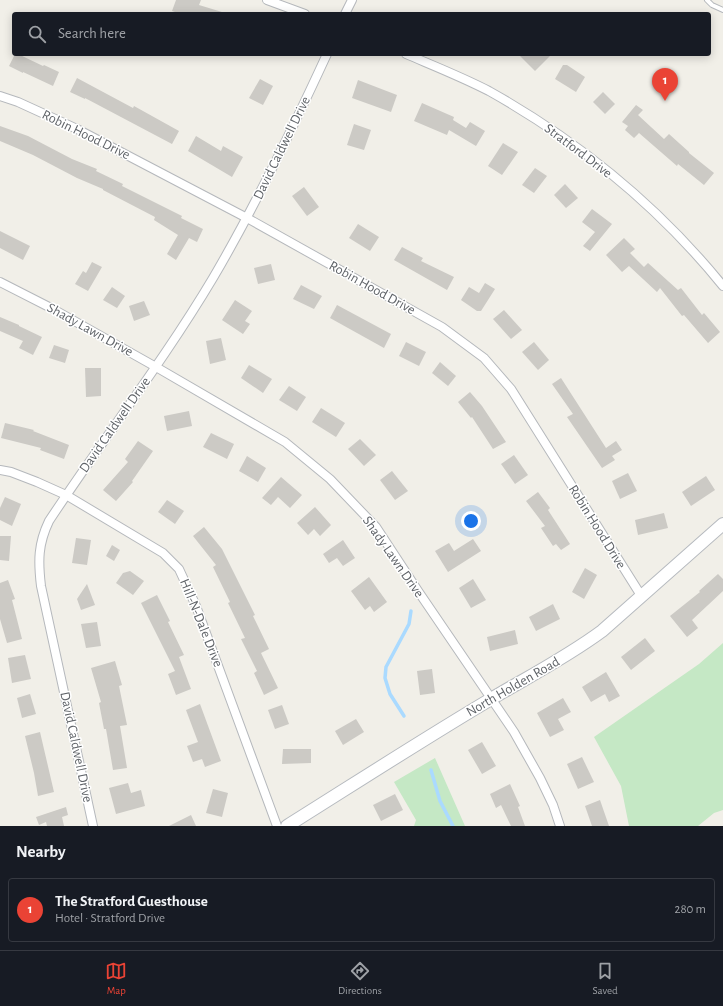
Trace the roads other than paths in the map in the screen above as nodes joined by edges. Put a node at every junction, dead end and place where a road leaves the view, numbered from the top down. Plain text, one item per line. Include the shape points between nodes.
1 (267, 0) edge
2 (352, 0) edge
3 (707, 0) edge
4 (723, 10) edge
5 (300, 12) edge
6 (346, 12) edge
7 (326, 56) edge
8 (411, 56) edge
9 (0, 96) edge
10 (247, 218) junction
11 (0, 282) edge
12 (723, 286) edge
13 (156, 367) junction
14 (0, 470) edge
15 (66, 495) junction
16 (723, 524) edge
17 (642, 597) junction
18 (492, 699) junction
19 (93, 826) edge
20 (277, 826) edge
21 (287, 826) edge
22 (560, 826) edge

1 - 5 street
2 - 6 street
3 - 4 lane
7 - 10 street, David Caldwell Drive
8 - 12 street, Stratford Drive via 488,91 541,123 583,153 663,219
9 - 10 street, Robin Hood Drive via 77,129
10 - 13 street, David Caldwell Drive
10 - 17 street, Robin Hood Drive via 442,326 484,358 510,389
11 - 13 street, Shady Lawn Drive
13 - 15 street, David Caldwell Drive
13 - 18 street, Shady Lawn Drive via 285,442 330,479 376,527
14 - 15 street, Hill-N-Dale Drive via 11,472
15 - 19 street, David Caldwell Drive via 43,533 39,568
15 - 20 street, Hill-N-Dale Drive via 163,553 179,569 196,606
16 - 17 main road, North Holden Road
17 - 18 main road, North Holden Road via 588,642
18 - 21 main road, North Holden Road
18 - 22 street, Shady Lawn Drive via 540,778

